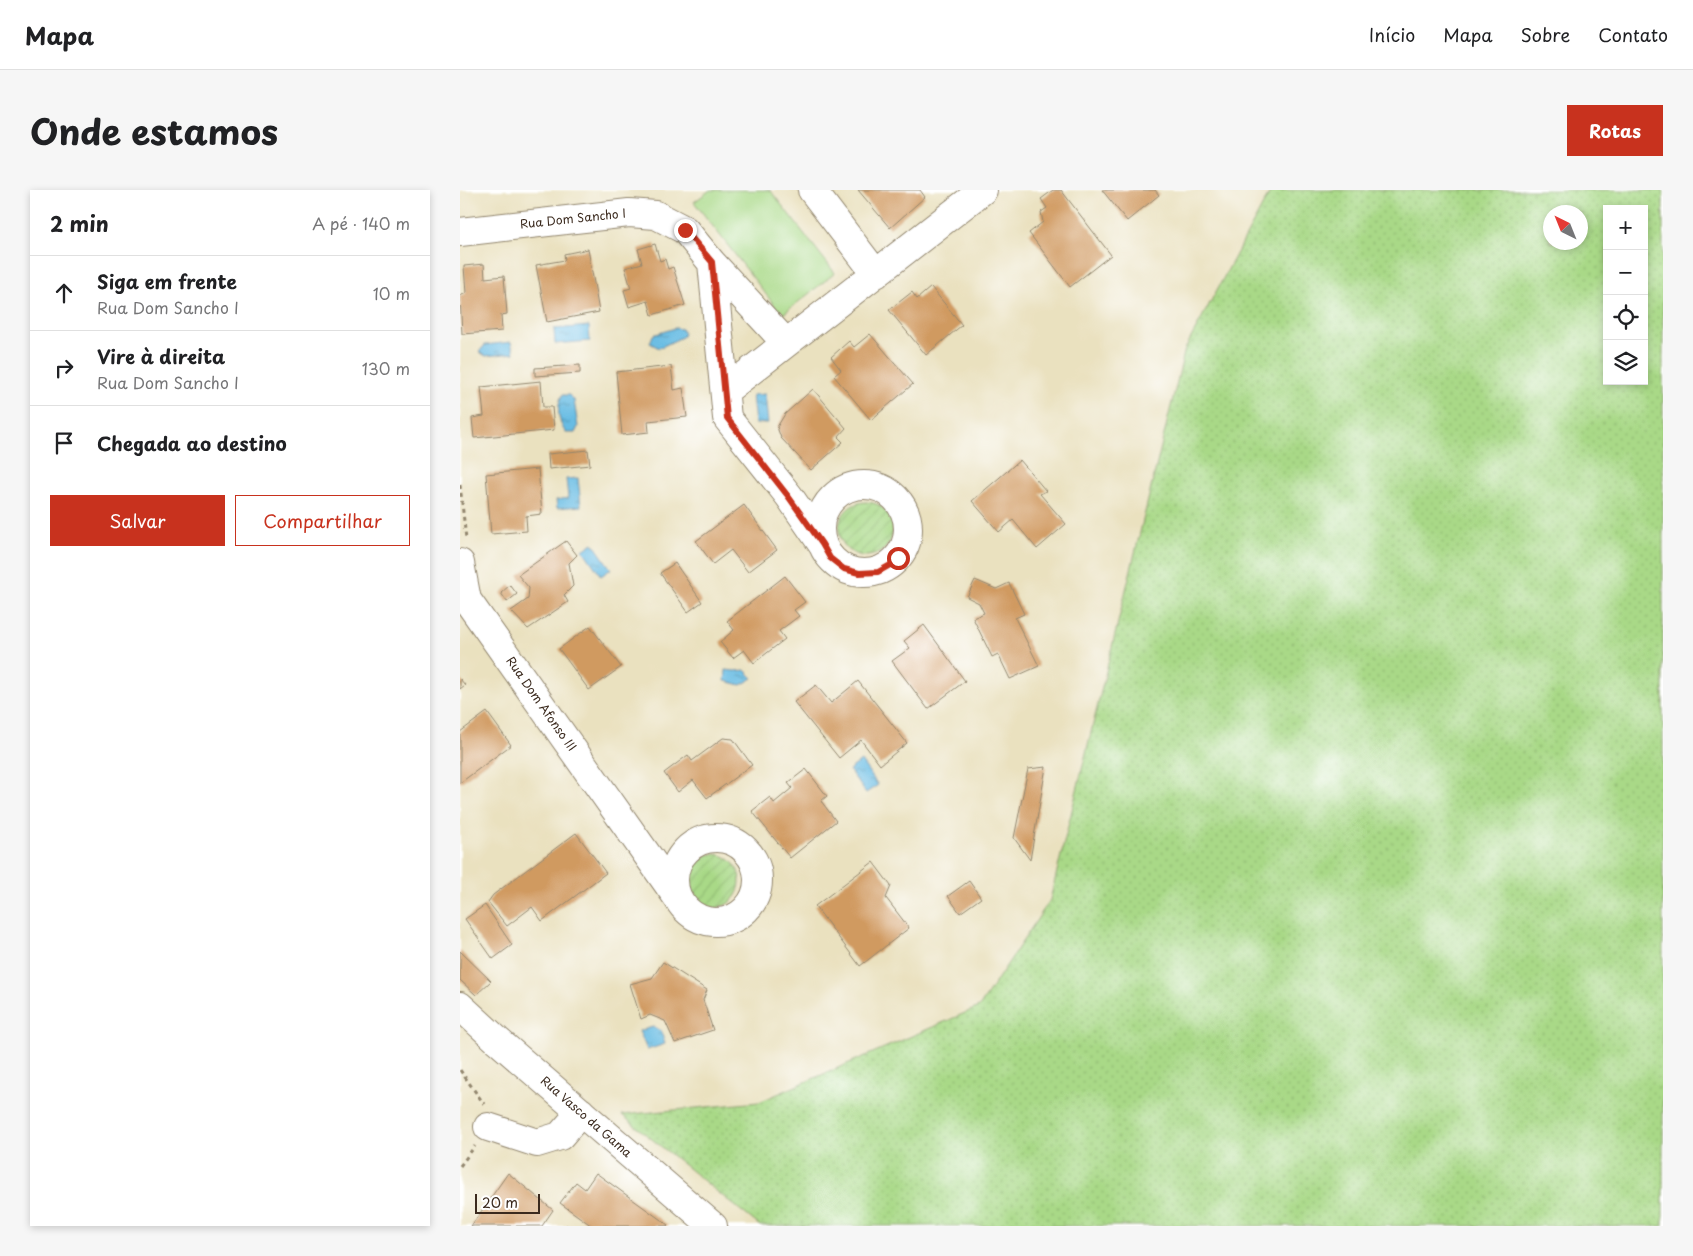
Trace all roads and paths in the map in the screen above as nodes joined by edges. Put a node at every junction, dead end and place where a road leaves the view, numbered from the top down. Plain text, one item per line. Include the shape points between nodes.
1 (812, 190) edge
2 (983, 190) edge
3 (460, 232) edge
4 (712, 262) junction
5 (876, 274) junction
6 (786, 343) junction
7 (725, 391) junction
8 (788, 496) junction
9 (828, 503) junction
10 (822, 544) junction
11 (460, 563) edge
12 (637, 839) junction
13 (680, 857) junction
14 (677, 897) junction
15 (460, 1006) edge
16 (581, 1112) junction
17 (488, 1127) dead end
18 (714, 1226) edge

1 - 5 street
2 - 5 street
3 - 4 street, Rua Dom Sancho I via 628,213 656,214 685,230
4 - 6 street, Rua Dom Sancho I
4 - 7 street
5 - 6 street
6 - 7 street
7 - 8 street via 727,418
8 - 9 street via 810,509
8 - 10 street
9 - 10 street via 821,521
9 - 10 street via 854,486 869,485 890,493 900,503 909,530 906,545 898,558 878,572 859,573 844,569 830,558
11 - 12 street, Rua Dom Afonso III via 467,600
12 - 13 street via 664,861
12 - 14 street
13 - 14 street via 675,868
13 - 14 street via 702,840 718,837 732,840 745,848 754,860 758,887 754,900 745,911 722,922 694,916
15 - 16 street, Rua Vasco da Gama
16 - 17 street via 560,1136 537,1143
16 - 18 street, Rua Vasco da Gama

